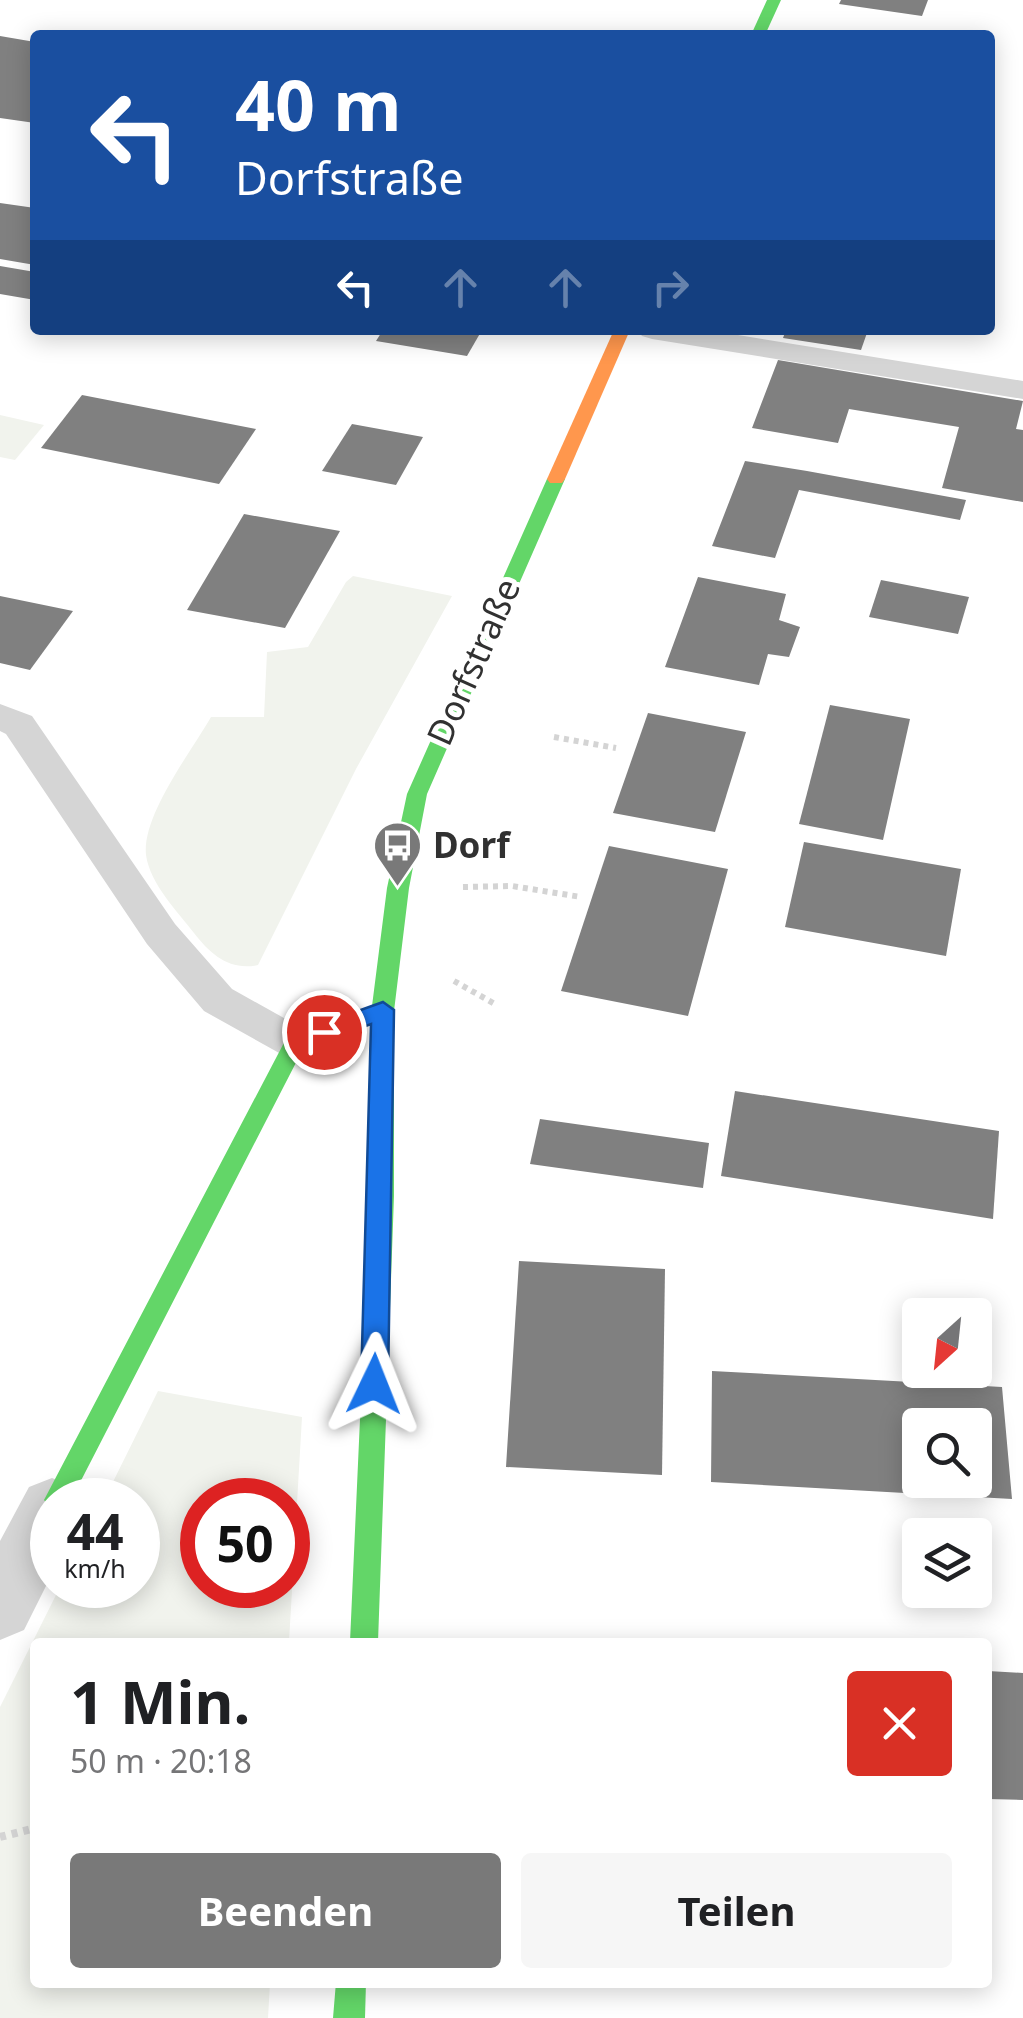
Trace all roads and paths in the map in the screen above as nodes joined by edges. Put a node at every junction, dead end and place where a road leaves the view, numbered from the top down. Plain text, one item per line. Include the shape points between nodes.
1 (774, 0) edge
2 (760, 30) edge
3 (620, 335) edge
4 (683, 335) edge
5 (1023, 390) edge
6 (0, 716) edge
7 (554, 736) dead end
8 (616, 748) dead end
9 (456, 886) dead end
10 (581, 898) dead end
11 (449, 978) dead end
12 (495, 1004) dead end
13 (383, 1010) junction
14 (294, 1043) junction
15 (67, 1478) edge
16 (30, 1550) edge
17 (0, 1608) edge
18 (364, 1638) edge
19 (30, 1829) edge
20 (0, 1837) edge
21 (351, 1988) edge
22 (349, 2018) edge

1 - 2 main road
3 - 13 main road, Dorfstraße via 417,794
4 - 5 lane
6 - 14 lane via 19,725 161,934 218,1000
7 - 8 path
9 - 10 path via 512,886
11 - 12 path
13 - 14 main road
13 - 18 main road, Dorfstraße
14 - 15 main road
16 - 17 street
19 - 20 path
21 - 22 main road

